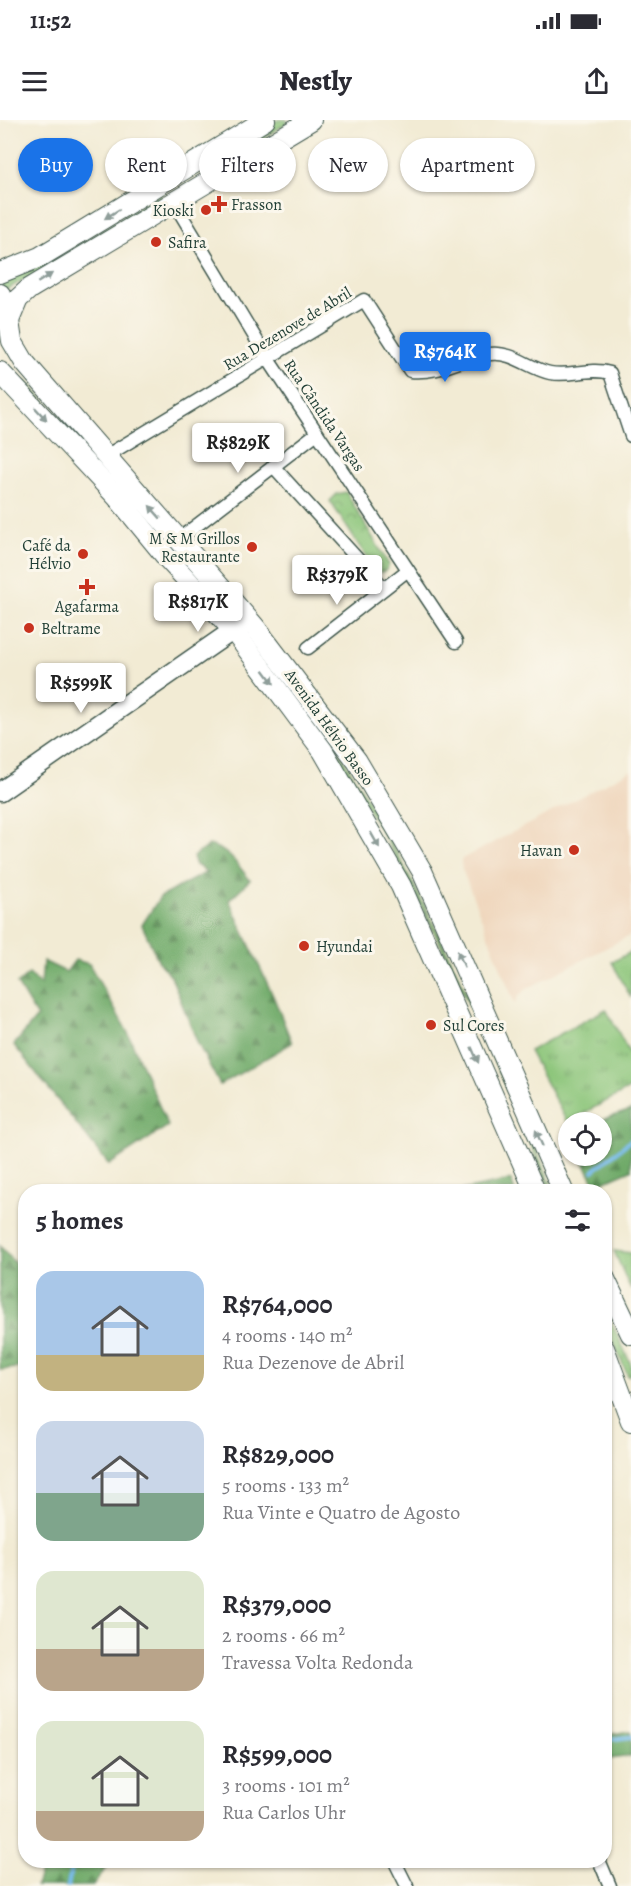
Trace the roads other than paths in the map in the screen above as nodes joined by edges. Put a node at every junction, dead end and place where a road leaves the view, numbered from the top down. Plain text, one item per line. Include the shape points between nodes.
1 (265, 120) edge
2 (305, 122) edge
3 (187, 167) edge
4 (146, 192) edge
5 (167, 192) edge
6 (173, 201) junction
7 (0, 273) edge
8 (0, 294) edge
9 (5, 330) edge
10 (268, 359) junction
11 (0, 372) edge
12 (317, 433) junction
13 (631, 436) edge
14 (106, 456) junction
15 (273, 466) junction
16 (179, 539) junction
17 (408, 570) junction
18 (384, 588) junction
19 (241, 625) junction
20 (456, 642) dead end
21 (308, 648) dead end
22 (0, 792) edge
23 (532, 1184) edge
24 (561, 1184) edge
25 (612, 1294) edge
26 (631, 1334) edge
27 (612, 1363) edge
28 (626, 1390) edge
29 (631, 1421) edge
30 (398, 1868) edge
31 (602, 1868) edge
32 (407, 1886) edge
33 (610, 1886) edge

1 - 3 main road
2 - 6 main road
4 -> 7 main road via 40,257
5 - 6 main road
9 -> 6 main road via 18,299 29,289
6 - 10 street, Rua Cândida Vargas
8 - 9 main road, Avenida Hélvio Basso via 7,308
9 - 14 main road, Avenida Hélvio Basso via 25,363
10 - 12 street, Rua Cândida Vargas
10 - 13 street, Rua Dezenove de Abril via 364,300 410,371 426,373 490,354 505,355 551,373 609,373
10 - 14 street, Rua Dezenove de Abril
11 -> 19 main road, Avenida Hélvio Basso via 117,497 167,558
12 - 15 street
12 - 17 street, Rua Cândida Vargas
16 -> 14 main road, Avenida Hélvio Basso
15 - 16 street
15 - 18 street
16 - 19 main road, Avenida Hélvio Basso
17 - 18 street
17 - 20 street, Rua Cândida Vargas
18 - 21 street
19 - 22 street
19 -> 23 main road, Avenida Hélvio Basso via 323,751 401,886
24 -> 19 main road, Avenida Hélvio Basso via 422,871 347,746
25 - 26 main road
27 - 28 main road
28 - 29 main road
30 - 32 street
31 - 33 street

